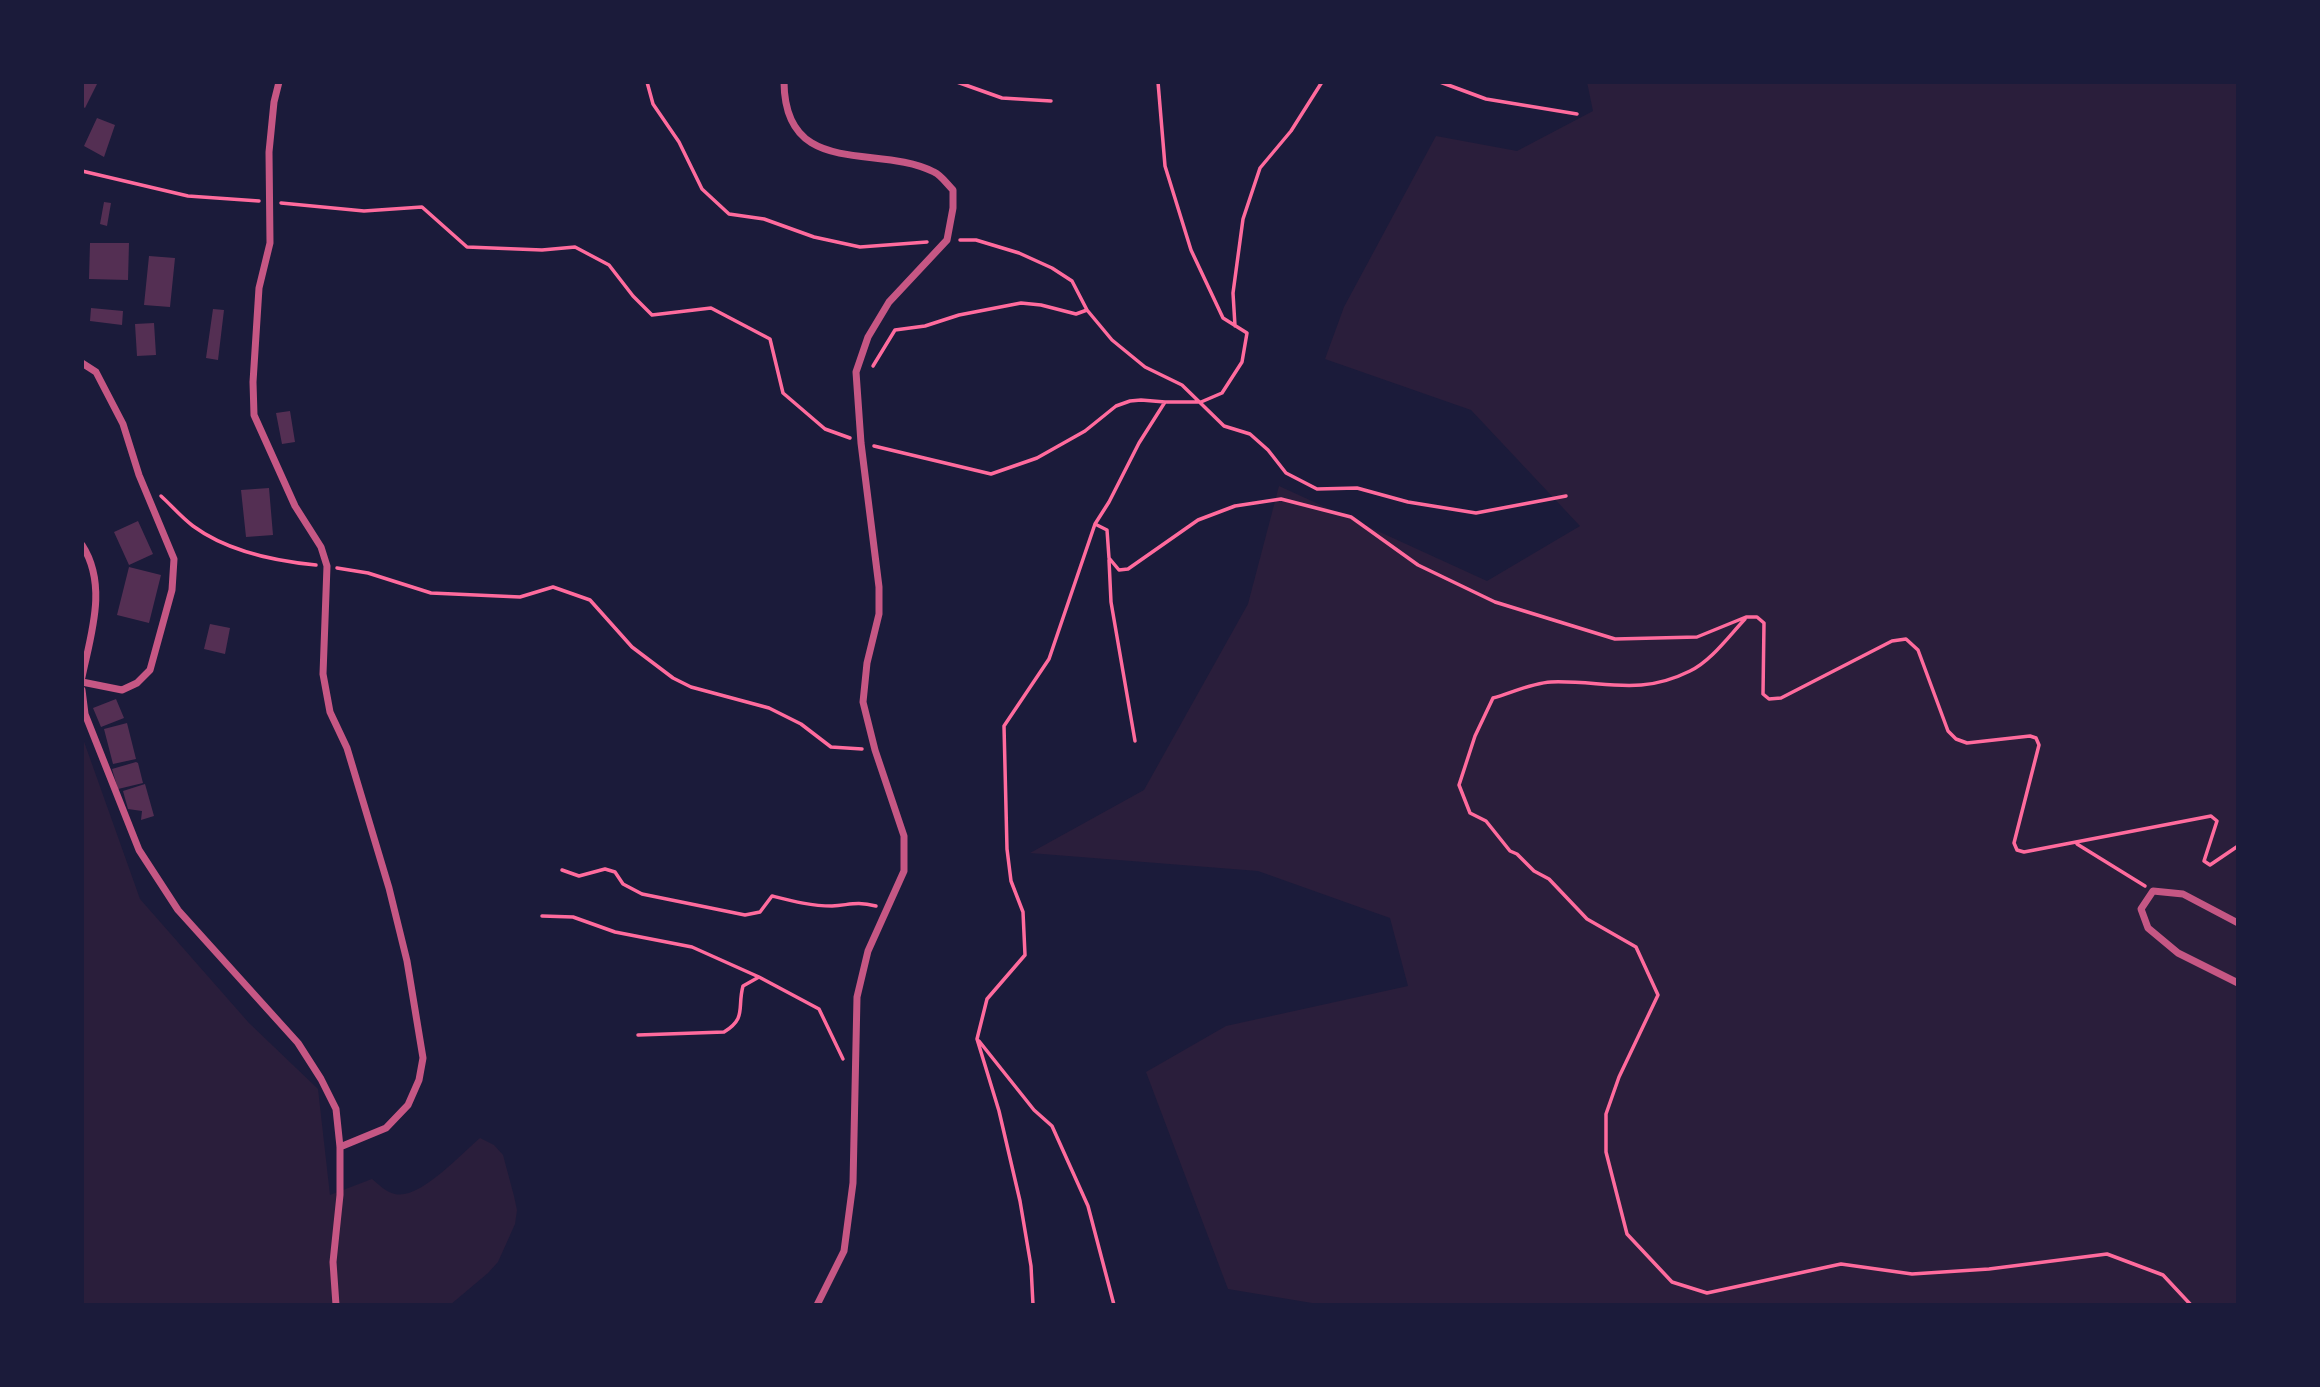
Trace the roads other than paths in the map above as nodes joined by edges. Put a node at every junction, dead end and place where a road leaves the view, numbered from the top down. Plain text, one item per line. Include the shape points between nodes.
1 (279, 82) edge
2 (784, 82) edge
3 (82, 363) edge
4 (82, 545) edge
5 (82, 679) edge
6 (82, 690) edge
7 (2238, 923) edge
8 (2238, 984) edge
9 (340, 1147) junction
10 (336, 1305) edge
11 (817, 1305) edge

1 - 9 street via 269,152 270,243 260,288 254,415 327,566 323,674 330,712 347,748 389,888 424,1058 408,1105 386,1128
2 - 11 street via 795,128 812,144 839,154 915,164 936,173 953,190 947,240 889,302 868,337 856,372 879,587 879,614 863,702 904,836 904,870 868,951 857,997 853,1183 844,1251
3 - 5 street via 96,372 123,424 174,559 172,590 149,670 122,690
4 - 5 street via 90,557 97,593
6 - 9 street via 85,714 139,850 178,910 298,1043 336,1109
7 - 8 street via 2183,894 2153,891 2141,909 2148,928 2178,953
9 - 10 street via 332,1262

